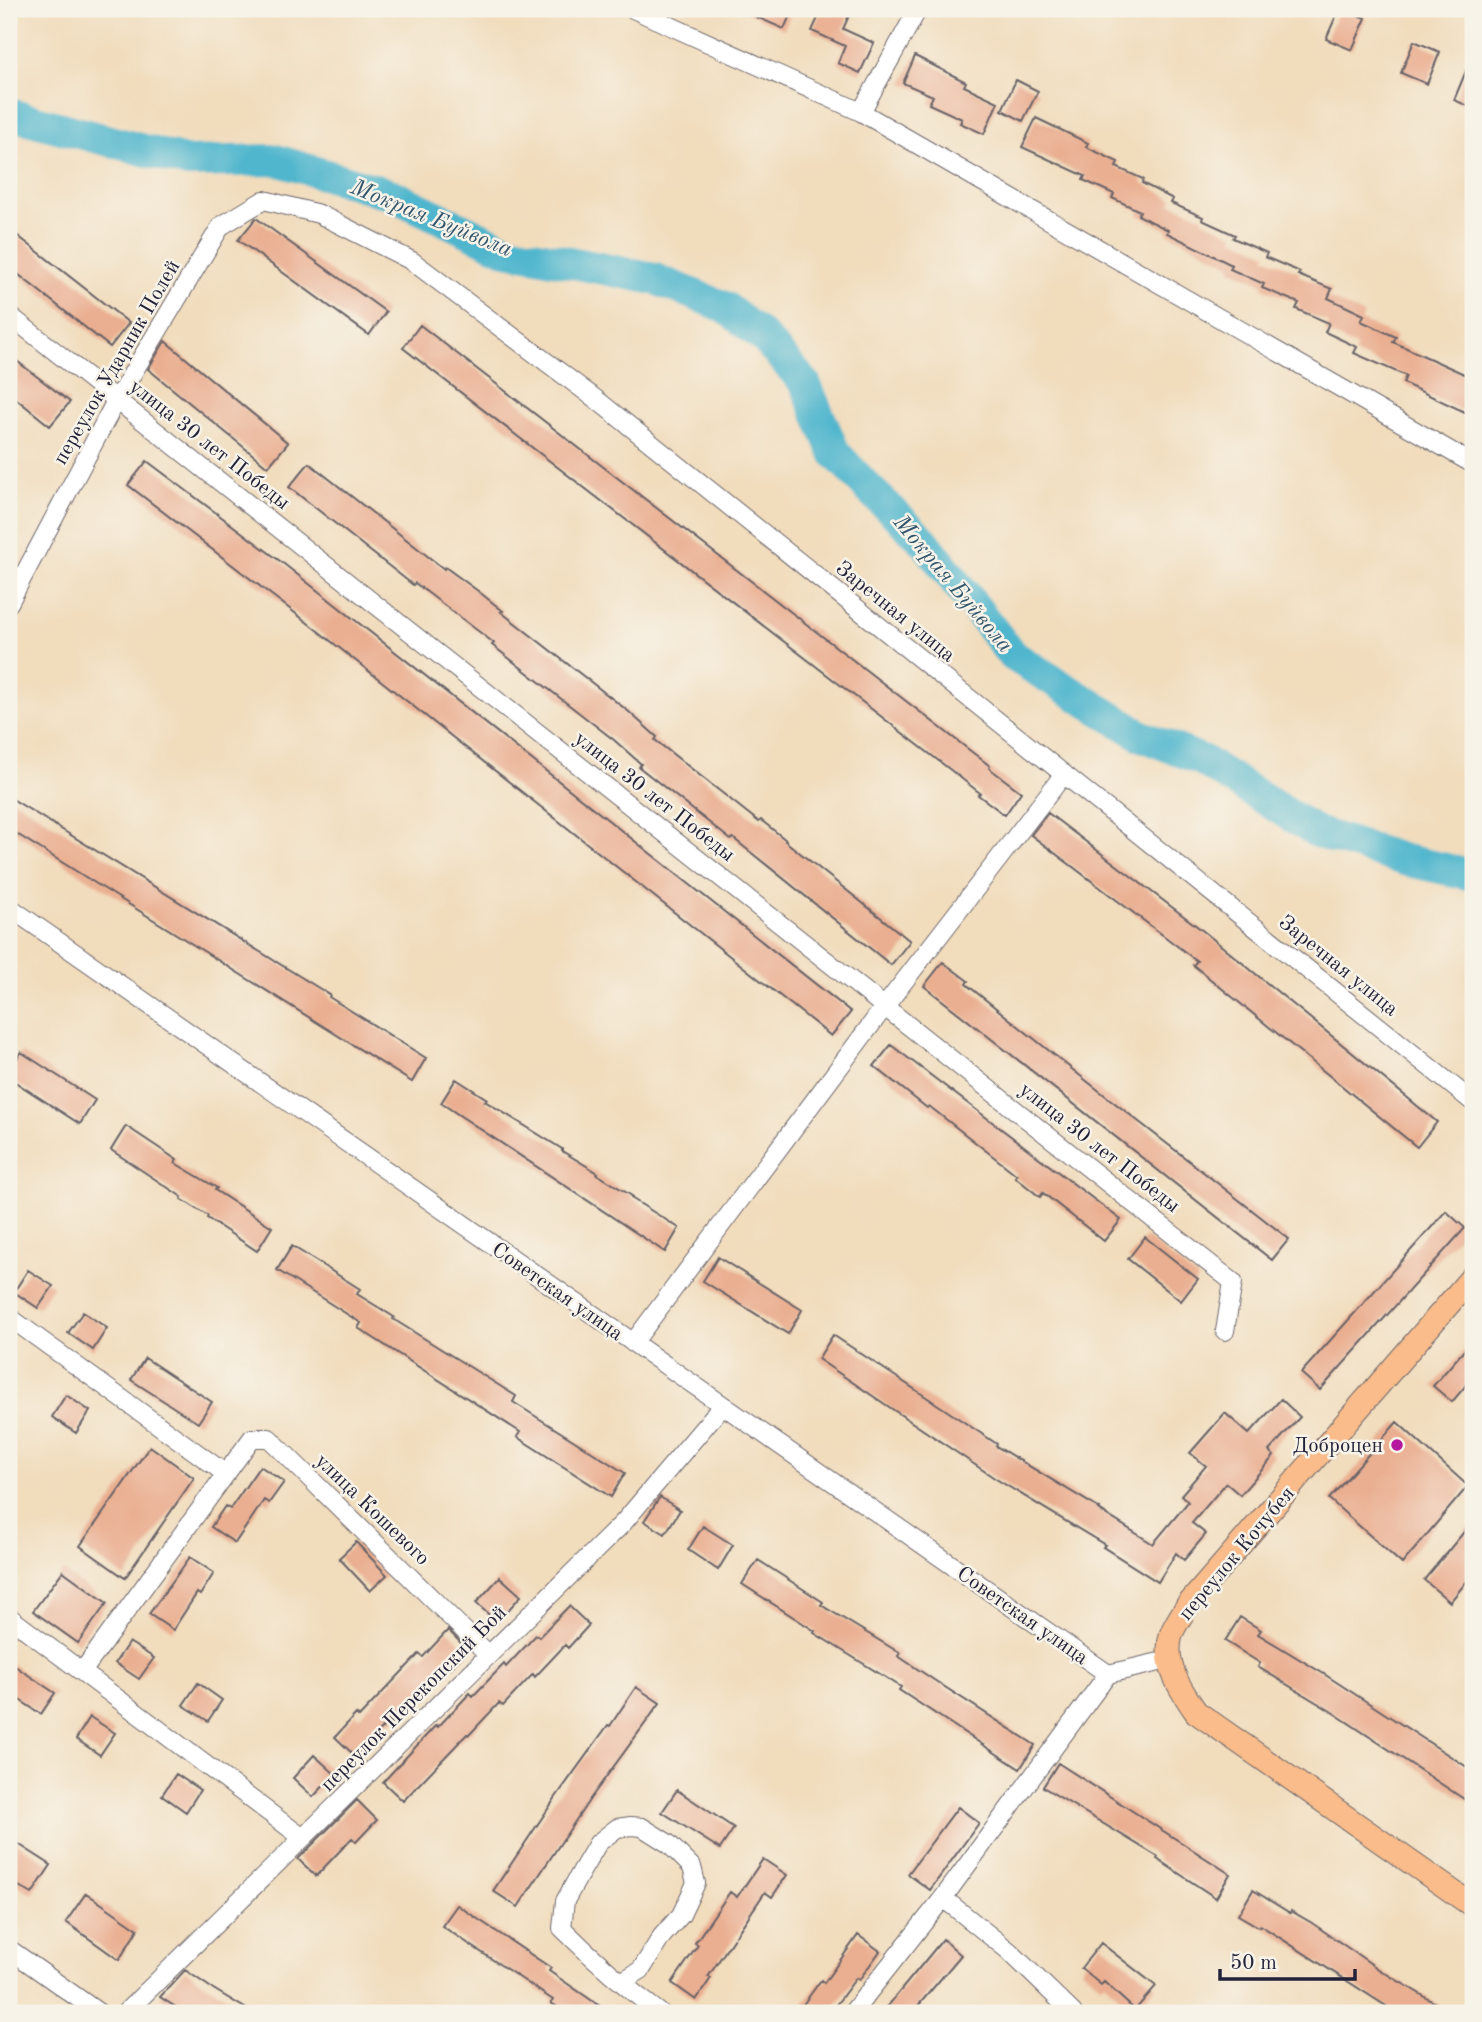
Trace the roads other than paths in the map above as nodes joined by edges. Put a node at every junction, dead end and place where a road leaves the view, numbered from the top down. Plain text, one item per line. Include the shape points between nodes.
1 (633, 9) edge
2 (918, 9) edge
3 (861, 113) junction
4 (264, 200) joint
5 (9, 315) edge
6 (117, 399) junction
7 (1473, 464) edge
8 (9, 603) edge
9 (1064, 774) junction
10 (9, 907) edge
11 (885, 1006) junction
12 (1473, 1102) edge
13 (1473, 1276) edge
14 (9, 1317) edge
15 (1224, 1331) dead end
16 (633, 1343) junction
17 (722, 1406) junction
18 (226, 1474) junction
19 (9, 1617) edge
20 (489, 1655) junction
21 (1168, 1660) junction
22 (82, 1672) junction
23 (1108, 1674) junction
24 (303, 1838) junction
25 (943, 1898) junction
26 (1473, 1906) edge
27 (9, 1949) edge
28 (621, 1982) junction
29 (99, 2013) edge
30 (125, 2013) edge
31 (660, 2013) edge
32 (852, 2013) edge
33 (1073, 2013) edge

1 - 3 street
2 - 3 street
3 - 7 street
4 - 6 street, переулок Ударник Полей via 221,226
4 - 9 street, Заречная улица via 319,214 412,261 597,400
5 - 6 street, улица 30 лет Победы
6 - 8 street, переулок Ударник Полей
6 - 11 street, улица 30 лет Победы
9 - 11 street
9 - 12 street, Заречная улица
10 - 16 street, Советская улица
11 - 15 street, улица 30 лет Победы via 1233,1282
11 - 16 street
13 - 21 main road, переулок Кочубея via 1186,1606 1171,1635
14 - 18 street
16 - 17 street, Советская улица
17 - 20 street, переулок Перекопский Бой via 623,1523
17 - 23 street, Советская улица
18 - 20 street, улица Кошевого via 252,1438 269,1438
18 - 22 street, улица Кошевого
19 - 22 street
20 - 24 street, переулок Перекопский Бой
21 - 23 street
21 - 26 main road via 1196,1712
22 - 24 street
23 - 25 street
24 - 30 street, переулок Перекопский Бой
25 - 32 street
25 - 33 street via 1009,1951
27 - 29 street
28 - 28 street via 562,1928 565,1901 598,1843 617,1828 642,1827 669,1844 692,1867 696,1883 681,1915 641,1970
28 - 31 street

